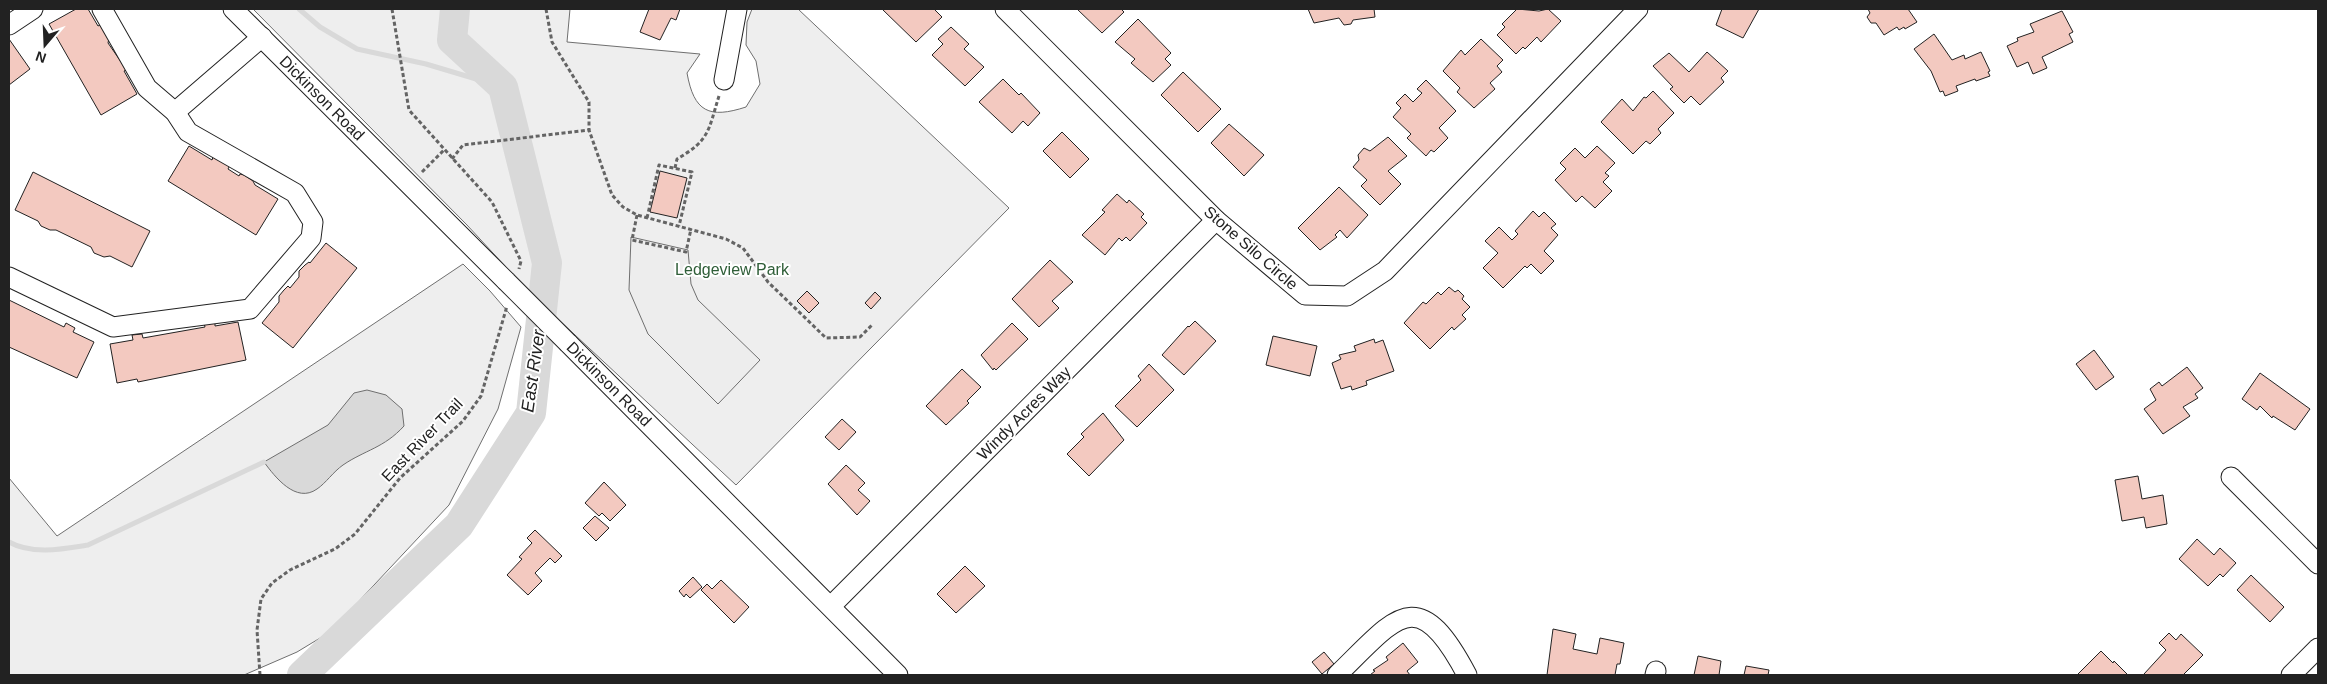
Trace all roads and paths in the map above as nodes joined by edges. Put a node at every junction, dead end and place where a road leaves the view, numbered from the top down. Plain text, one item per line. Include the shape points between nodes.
1 (33, 9) edge
2 (102, 9) edge
3 (233, 9) edge
4 (546, 9) edge
5 (737, 9) edge
6 (1005, 9) edge
7 (1638, 9) edge
8 (392, 11) edge
9 (9, 25) edge
10 (262, 37) junction
11 (724, 80) joint
12 (175, 112) junction
13 (589, 130) junction
14 (444, 150) junction
15 (452, 159) junction
16 (675, 168) junction
17 (422, 172) dead end
18 (637, 216) junction
19 (646, 218) junction
20 (1216, 220) junction
21 (679, 226) junction
22 (692, 229) junction
23 (9, 277) edge
24 (511, 284) junction
25 (873, 324) dead end
26 (2231, 477) dead end
27 (2318, 564) edge
28 (831, 606) junction
29 (2318, 648) edge
30 (260, 675) edge
31 (898, 675) edge
32 (1337, 675) edge
33 (1467, 675) edge
34 (2291, 675) edge

1 - 9 street
2 - 12 street via 147,88
3 - 10 street, Dickinson Road
4 - 13 path via 552,42 589,102
5 - 11 street
6 - 20 street, Stone Silo Circle
7 - 20 street, Stone Silo Circle via 1385,272 1347,296 1305,295
8 - 14 path, East River Trail via 409,110
10 - 12 street
10 - 24 street, Dickinson Road
11 - 16 path via 709,131 702,143 677,159
12 - 23 street via 188,132 294,192 313,222 311,238 250,309 113,327
13 - 15 path via 463,145
13 - 18 path via 612,195
14 - 15 path, East River Trail
14 - 17 path
15 - 24 path, East River Trail via 492,202 521,261
16 - 19 path via 659,165
16 - 21 path via 692,172
18 - 19 path
18 - 22 path via 632,240 686,252
19 - 21 path
20 - 28 street, Windy Acres Way
21 - 22 path
22 - 25 path via 744,248 768,282 826,338 860,337
24 - 28 street, Dickinson Road, bridge
24 - 30 path, East River Trail via 481,396 463,420 400,478 355,534 335,550 290,570 272,583 261,599 257,630
26 - 27 street
28 - 31 street, Dickinson Road
29 - 34 street
32 - 33 street via 1388,625 1405,616 1424,619 1438,630

